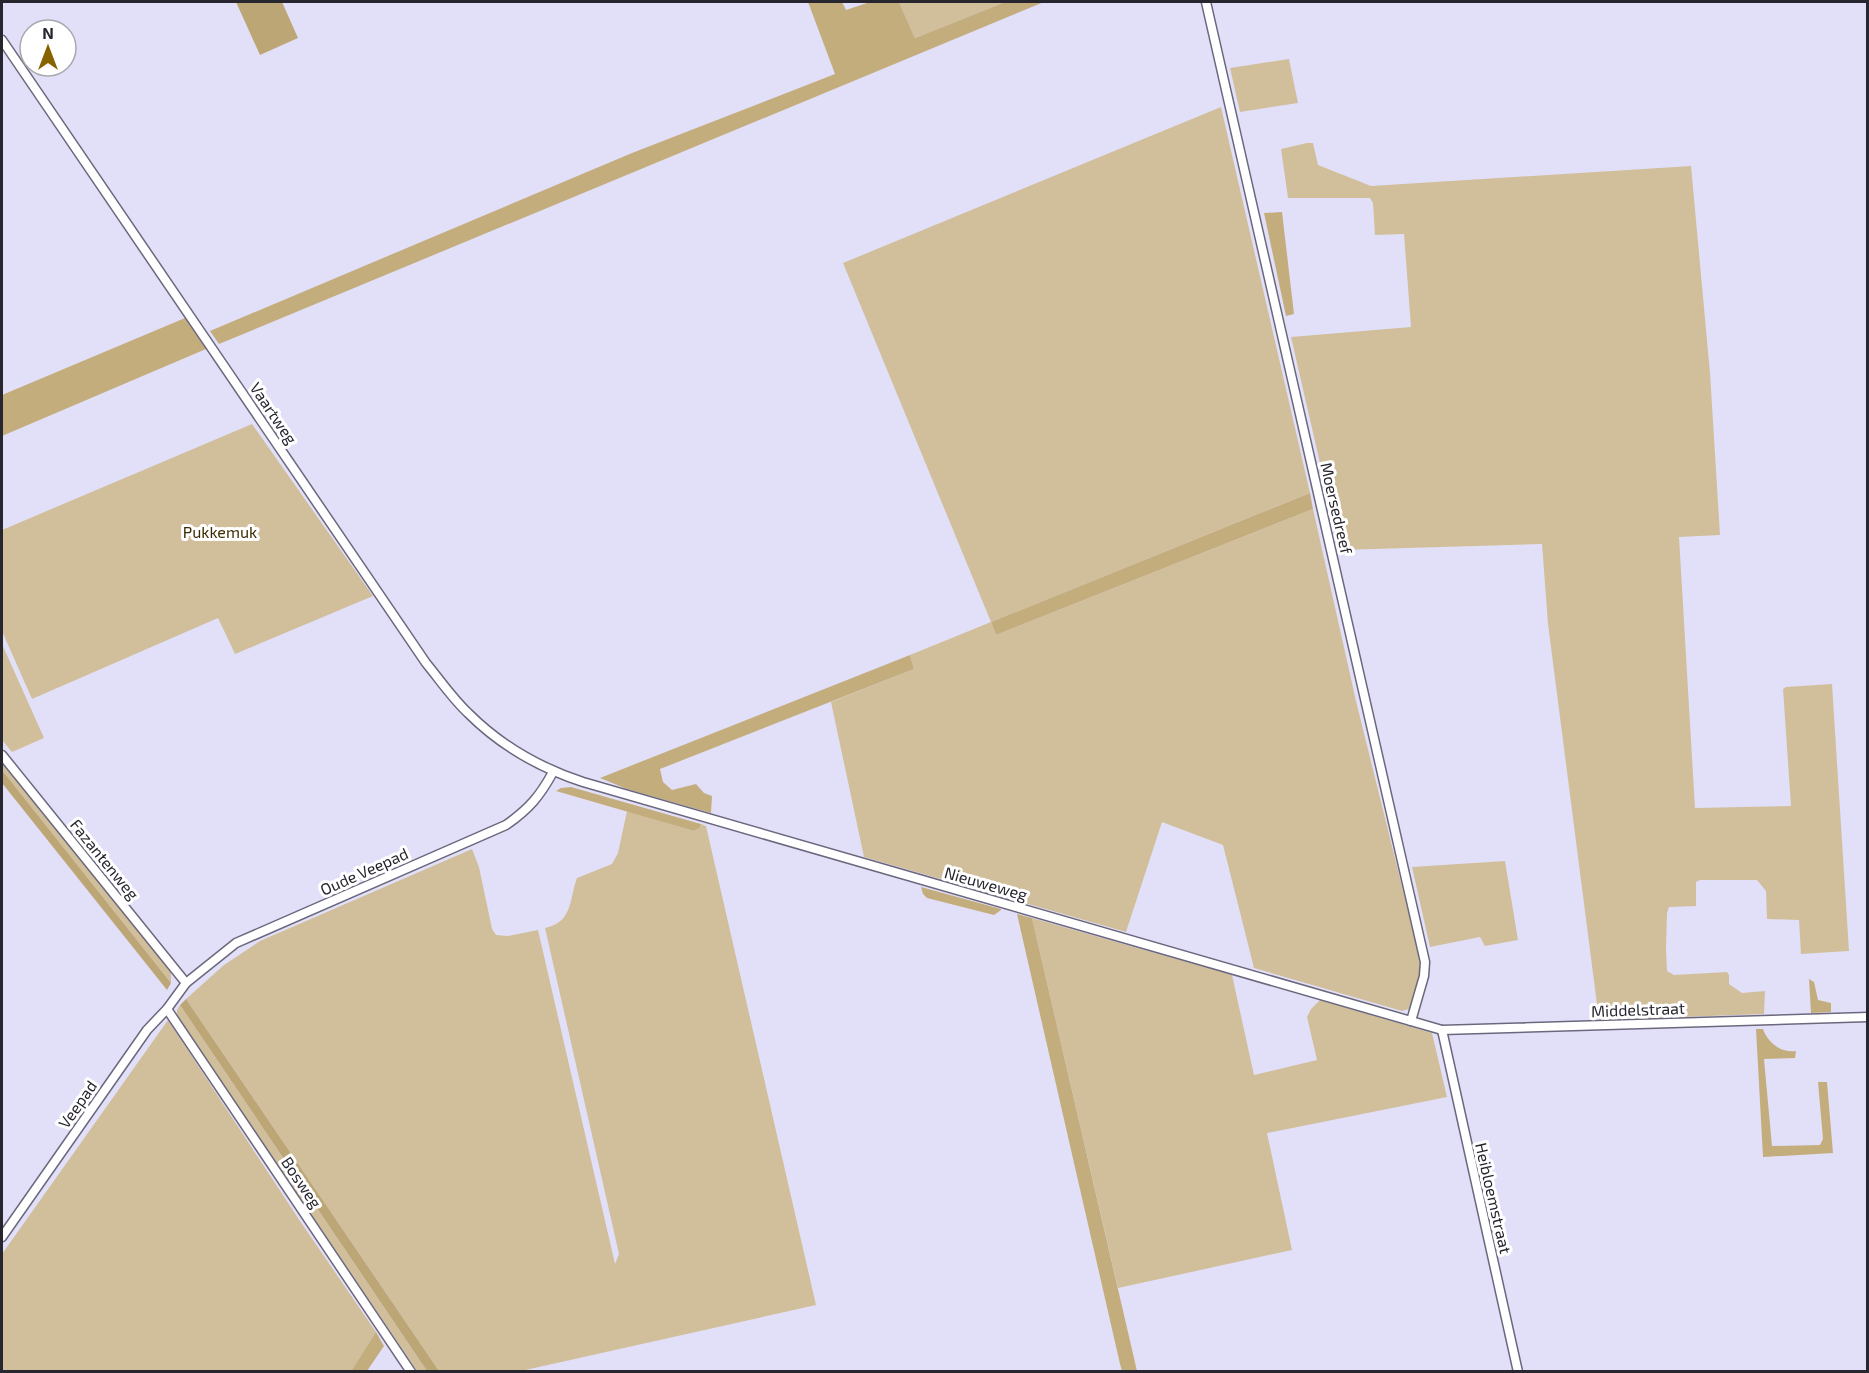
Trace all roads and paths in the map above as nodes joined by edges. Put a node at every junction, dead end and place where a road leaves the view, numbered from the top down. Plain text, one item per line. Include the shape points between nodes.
1 (1206, 2) edge
2 (2, 40) edge
3 (2, 755) edge
4 (553, 772) junction
5 (186, 983) junction
6 (179, 991) joint
7 (167, 1009) junction
8 (1868, 1017) edge
9 (1411, 1021) junction
10 (1442, 1030) junction
11 (2, 1237) edge
12 (411, 1371) edge
13 (1518, 1371) edge

1 - 9 street, Moersedreef via 1425,962
2 - 4 street, Vaartweg via 426,663 467,713 505,744
3 - 5 street, Fazantenweg
4 - 5 street, Oude Veepad via 541,794 506,825 236,943
4 - 9 street, Nieuweweg
5 - 6 street, Oude Veepad
6 - 7 street, Veepad
7 - 11 street, Veepad via 147,1029
7 - 12 street, Bosweg
8 - 10 street, Middelstraat
9 - 10 street, Middelstraat
10 - 13 street, Heibloemstraat

